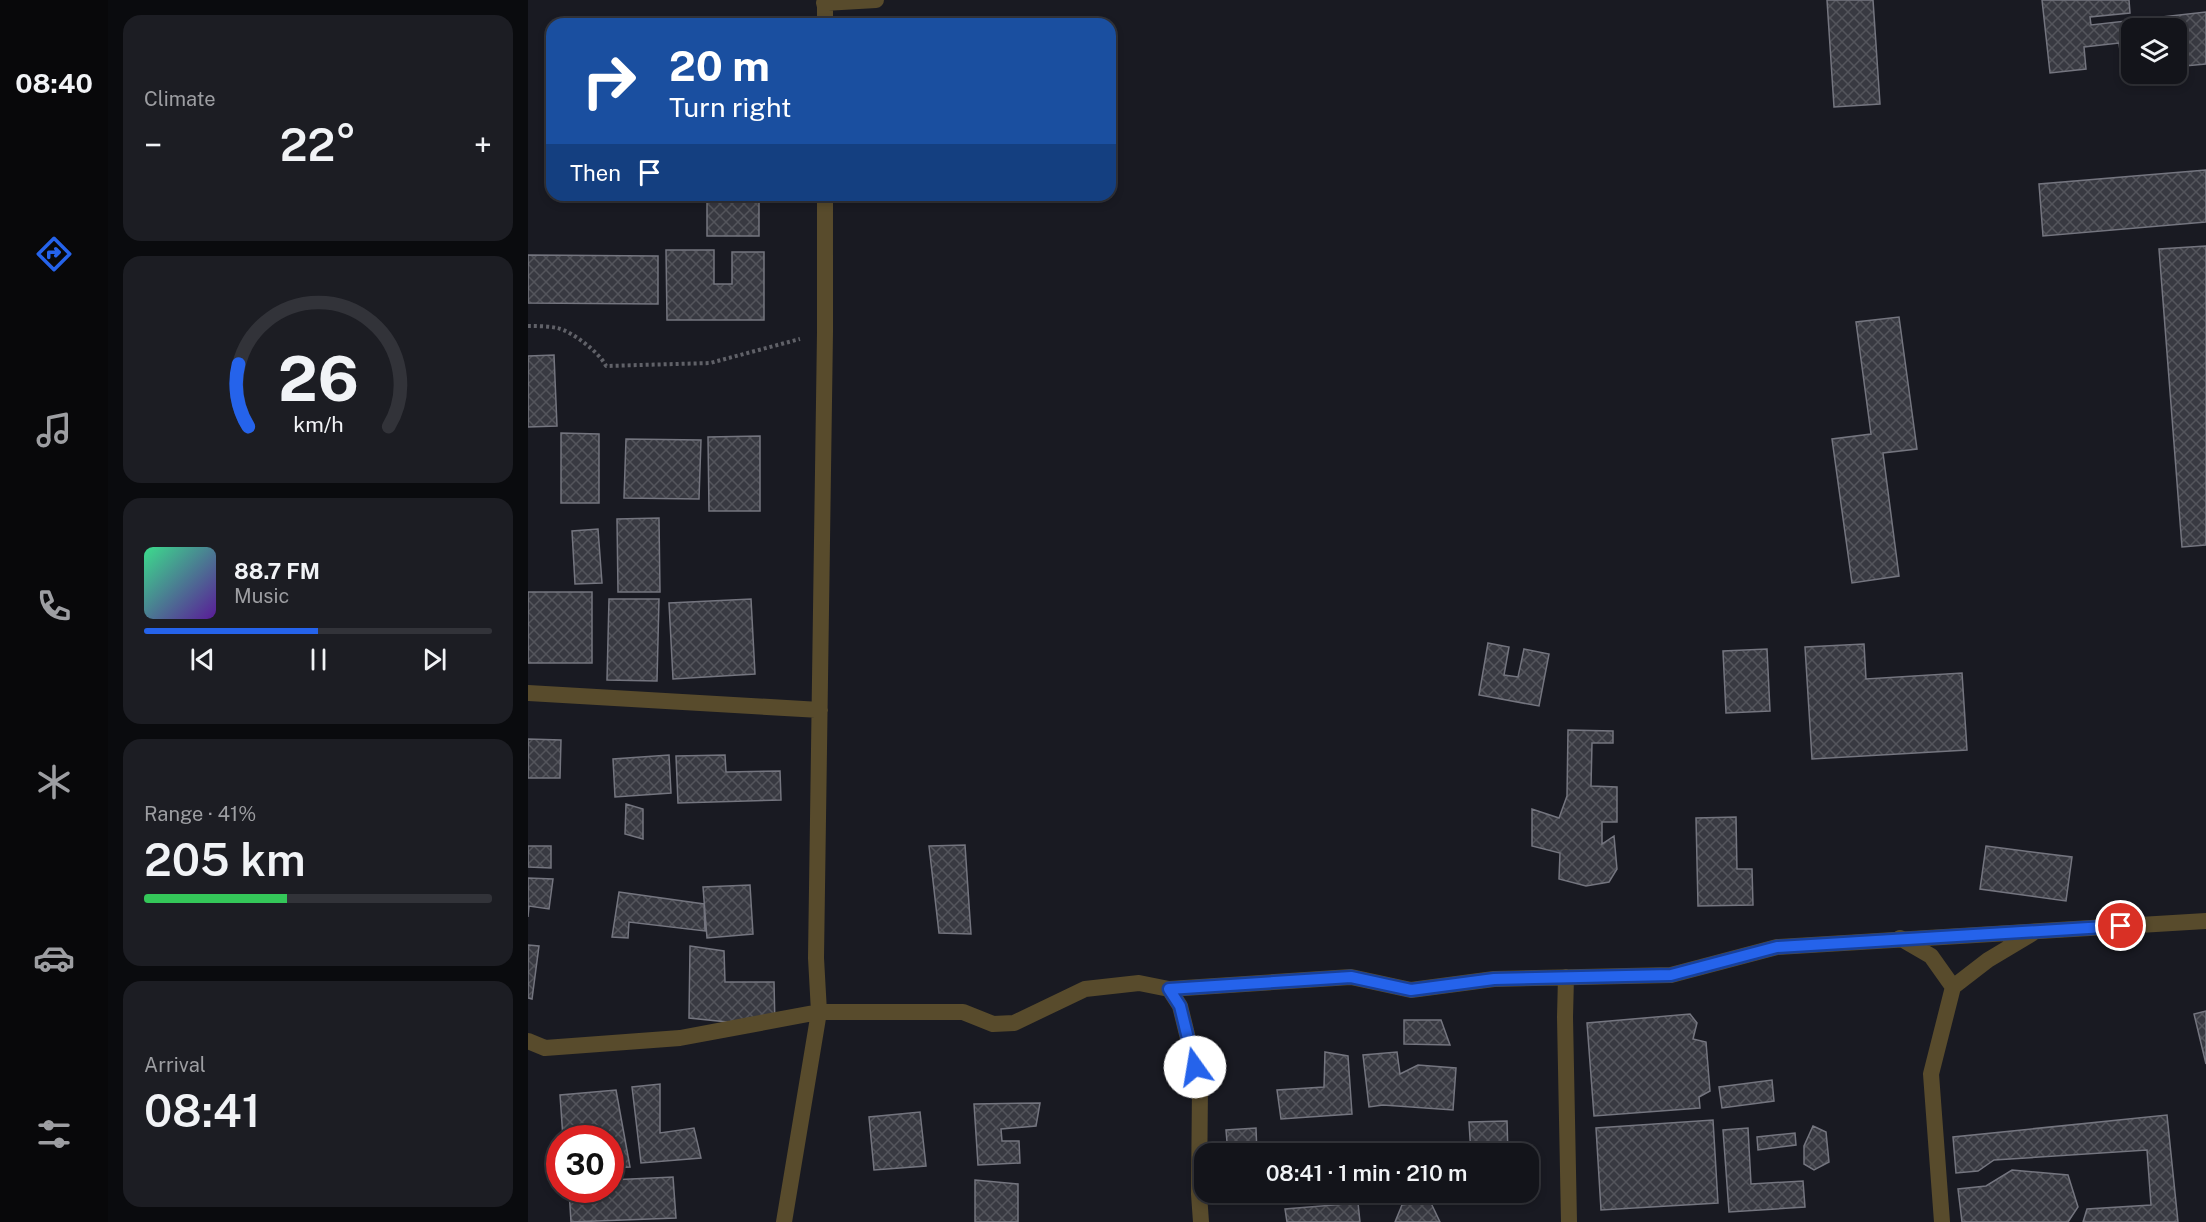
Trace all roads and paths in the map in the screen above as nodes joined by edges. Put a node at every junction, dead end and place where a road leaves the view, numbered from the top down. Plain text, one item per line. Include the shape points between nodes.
1 (876, 0) edge
2 (825, 2) edge
3 (825, 18) edge
4 (825, 201) edge
5 (528, 326) edge
6 (825, 332) junction
7 (528, 693) edge
8 (820, 710) junction
9 (2206, 921) edge
10 (2037, 931) junction
11 (1900, 938) junction
12 (1566, 977) junction
13 (1953, 987) junction
14 (1169, 989) junction
15 (819, 1012) junction
16 (528, 1041) edge
17 (784, 1222) edge
18 (1202, 1222) edge
19 (1569, 1222) edge
20 (1942, 1222) edge

1 - 2 street
2 - 3 street
4 - 6 street
5 - 6 path via 559,328 588,346 606,366 710,363
6 - 8 street
7 - 8 street
8 - 15 street via 816,958
9 - 10 street
10 - 11 street
10 - 13 street via 1988,960
11 - 12 street via 1777,947 1671,975
11 - 13 street via 1931,956
12 - 14 street via 1494,979 1411,990 1351,977
12 - 19 street
13 - 20 street via 1931,1074
14 - 15 street via 1139,982 1085,988 1014,1023 993,1024 963,1012
14 - 18 street via 1180,1006 1200,1087
15 - 16 street via 680,1038 545,1048
15 - 17 street

